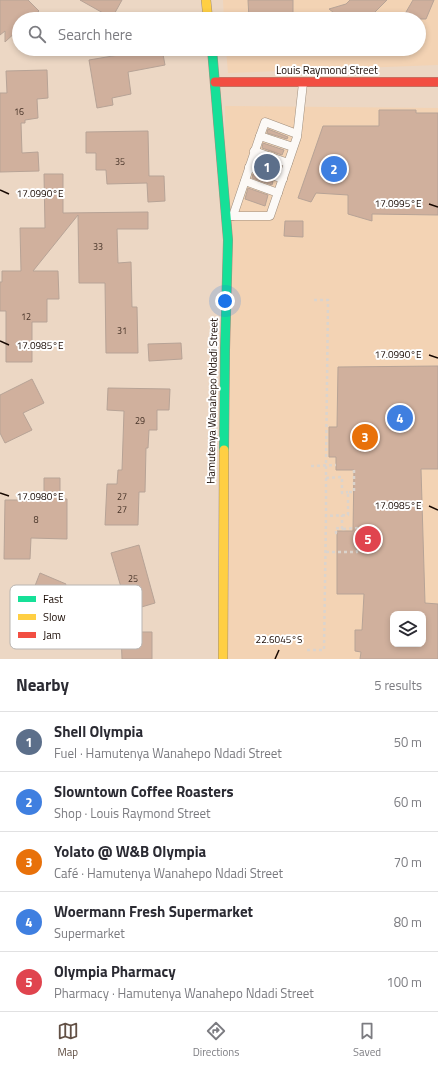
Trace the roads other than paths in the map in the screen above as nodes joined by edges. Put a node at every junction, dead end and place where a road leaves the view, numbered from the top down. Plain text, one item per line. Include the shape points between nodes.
1 (206, 0) edge
2 (207, 12) edge
3 (213, 56) edge
4 (215, 82) junction
5 (304, 82) junction
6 (438, 82) edge
7 (297, 134) junction
8 (260, 136) junction
9 (293, 148) junction
10 (254, 151) junction
11 (288, 163) junction
12 (249, 167) junction
13 (282, 179) junction
14 (245, 181) junction
15 (278, 192) junction
16 (230, 216) junction
17 (223, 659) edge

1 - 2 street
3 - 4 street, Hamutenya Wanahepo Ndadi Street
4 - 5 street, Louis Raymond Street
4 - 16 street, Hamutenya Wanahepo Ndadi Street
5 - 6 street, Louis Raymond Street
5 - 7 lane
7 - 8 lane via 265,122
7 - 9 lane
8 - 9 lane
8 - 10 lane
9 - 11 lane
10 - 11 lane
10 - 12 lane
11 - 13 lane
12 - 13 lane
12 - 14 lane
13 - 15 lane
14 - 15 lane
14 - 16 lane
15 - 16 lane via 270,216
16 - 17 street, Hamutenya Wanahepo Ndadi Street via 225,350

